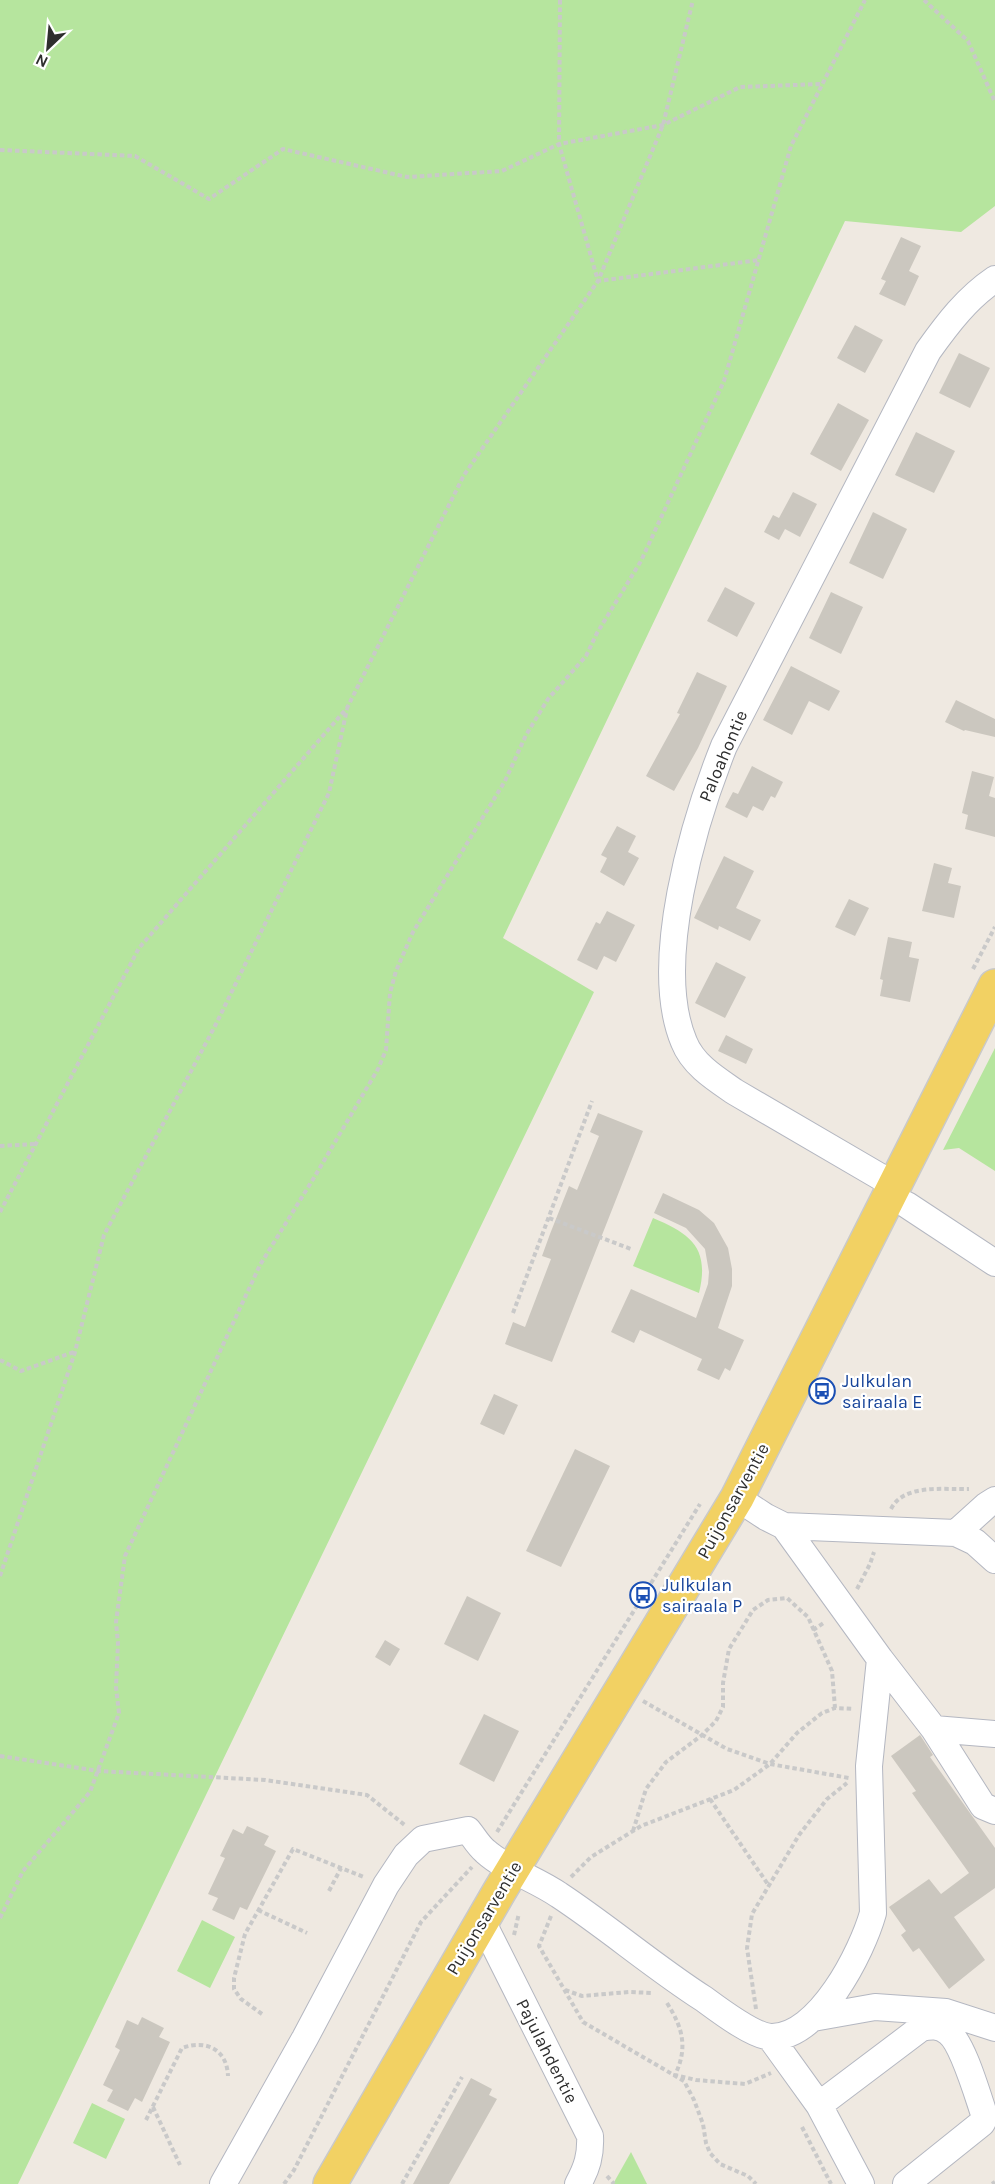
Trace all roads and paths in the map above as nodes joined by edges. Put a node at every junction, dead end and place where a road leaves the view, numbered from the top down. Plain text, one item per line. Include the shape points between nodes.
1 (560, 0) edge
2 (693, 0) edge
3 (866, 0) edge
4 (924, 0) edge
5 (822, 84) junction
6 (995, 102) edge
7 (663, 125) junction
8 (559, 144) junction
9 (0, 150) edge
10 (759, 260) junction
11 (995, 279) edge
12 (598, 281) junction
13 (347, 708) junction
14 (995, 927) edge
15 (981, 983) edge
16 (592, 1101) dead end
17 (36, 1144) junction
18 (0, 1146) edge
19 (902, 1196) junction
20 (0, 1212) edge
21 (549, 1218) junction
22 (631, 1249) dead end
23 (995, 1263) edge
24 (513, 1313) dead end
25 (75, 1352) junction
26 (0, 1360) edge
27 (737, 1498) junction
28 (995, 1500) edge
29 (702, 1501) dead end
30 (784, 1526) junction
31 (956, 1533) junction
32 (995, 1560) edge
33 (0, 1576) edge
34 (880, 1659) junction
35 (643, 1701) dead end
36 (835, 1708) junction
37 (875, 1710) junction
38 (934, 1730) junction
39 (995, 1734) edge
40 (702, 1735) junction
41 (0, 1756) edge
42 (770, 1764) junction
43 (99, 1771) junction
44 (710, 1799) junction
45 (995, 1811) edge
46 (632, 1832) junction
47 (423, 1839) junction
48 (485, 1851) junction
49 (342, 1868) junction
50 (513, 1869) junction
51 (386, 1885) junction
52 (769, 1886) junction
53 (329, 1891) dead end
54 (559, 1895) junction
55 (258, 1910) junction
56 (0, 1918) edge
57 (482, 1921) junction
58 (307, 1933) dead end
59 (565, 1990) junction
60 (656, 1994) dead end
61 (663, 1997) dead end
62 (262, 2014) dead end
63 (813, 2018) junction
64 (995, 2028) edge
65 (765, 2035) junction
66 (675, 2075) junction
67 (228, 2076) dead end
68 (462, 2077) dead end
69 (777, 2077) dead end
70 (819, 2105) junction
71 (153, 2106) junction
72 (146, 2120) dead end
73 (801, 2124) dead end
74 (180, 2165) dead end
75 (223, 2184) edge
76 (285, 2184) edge
77 (330, 2184) edge
78 (402, 2184) edge
79 (578, 2184) edge
80 (756, 2184) edge
81 (831, 2184) edge
82 (861, 2184) edge
83 (906, 2184) edge

1 - 8 path
2 - 7 path
3 - 5 path
4 - 6 path via 968,41
5 - 7 path via 740,87
5 - 10 path via 791,146
7 - 8 path
7 - 12 path
8 - 9 path via 502,171 407,177 283,150 209,199 135,156
8 - 12 path
10 - 12 path
10 - 43 path via 724,381 641,561 586,656 548,699 505,781 412,932 390,993 386,1050 378,1069 260,1265 125,1556 116,1622 119,1713
11 - 19 street, Paloahontie via 964,305 928,351 724,746 690,845 677,912 672,965 674,996 684,1043 695,1060 735,1092
12 - 13 path via 464,475
13 - 17 path via 139,948
13 - 25 path via 329,793 215,1026 104,1234
14 - 15 path
15 - 19 main road, Puijonsarventie
16 - 21 path
17 - 18 path
17 - 20 path
19 - 23 street, Paloahontie
19 - 27 main road, Puijonsarventie
21 - 22 path
21 - 24 path
25 - 26 path via 21,1371
25 - 33 path
27 - 30 street
27 - 50 main road, Puijonsarventie
28 - 31 street
29 - 48 path
30 - 31 street
30 - 34 street
31 - 32 street via 975,1542
34 - 37 street
34 - 38 street
35 - 40 path
36 - 37 path
36 - 40 path via 832,1671 808,1617 787,1598 768,1600 753,1610 729,1649 723,1707
36 - 42 path via 797,1733
37 - 63 street via 869,1766 873,1913 867,1934 838,1987
38 - 39 street
38 - 45 street via 983,1806
40 - 42 path via 727,1749
40 - 46 path via 666,1762 646,1788
41 - 43 path
42 - 44 path via 734,1790
42 - 52 path via 853,1778 827,1799
43 - 47 path via 265,1780 368,1795
43 - 56 path via 90,1792 23,1871
44 - 46 path
44 - 52 path
46 - 54 path via 591,1857
47 - 48 street via 468,1830
47 - 51 street via 406,1855
48 - 50 street
48 - 76 path via 421,1922
49 - 51 path
49 - 53 path
49 - 55 path via 293,1849
50 - 54 street
50 - 57 main road, Puijonsarventie
51 - 75 street
52 - 65 path via 752,1914 747,1948
54 - 59 path via 539,1946
54 - 65 street via 701,1998
55 - 58 path
55 - 62 path via 245,1934 234,1989
57 - 77 main road, Puijonsarventie
57 - 79 street, Pajulahdentie via 590,2136 591,2154
59 - 60 path via 582,1996 648,1991
59 - 66 path via 583,2022
61 - 66 path via 677,2019 684,2043
63 - 64 street via 875,2007 946,2012
63 - 65 street via 787,2034
65 - 70 street
66 - 69 path via 745,2084 774,2071
66 - 80 path via 690,2092 710,2153 720,2164 748,2176
67 - 71 path via 227,2064 213,2048 182,2048
68 - 78 path
70 - 82 street
70 - 83 street via 921,2028 937,2026 948,2032 958,2043 985,2117
71 - 72 path
71 - 74 path
73 - 81 path

